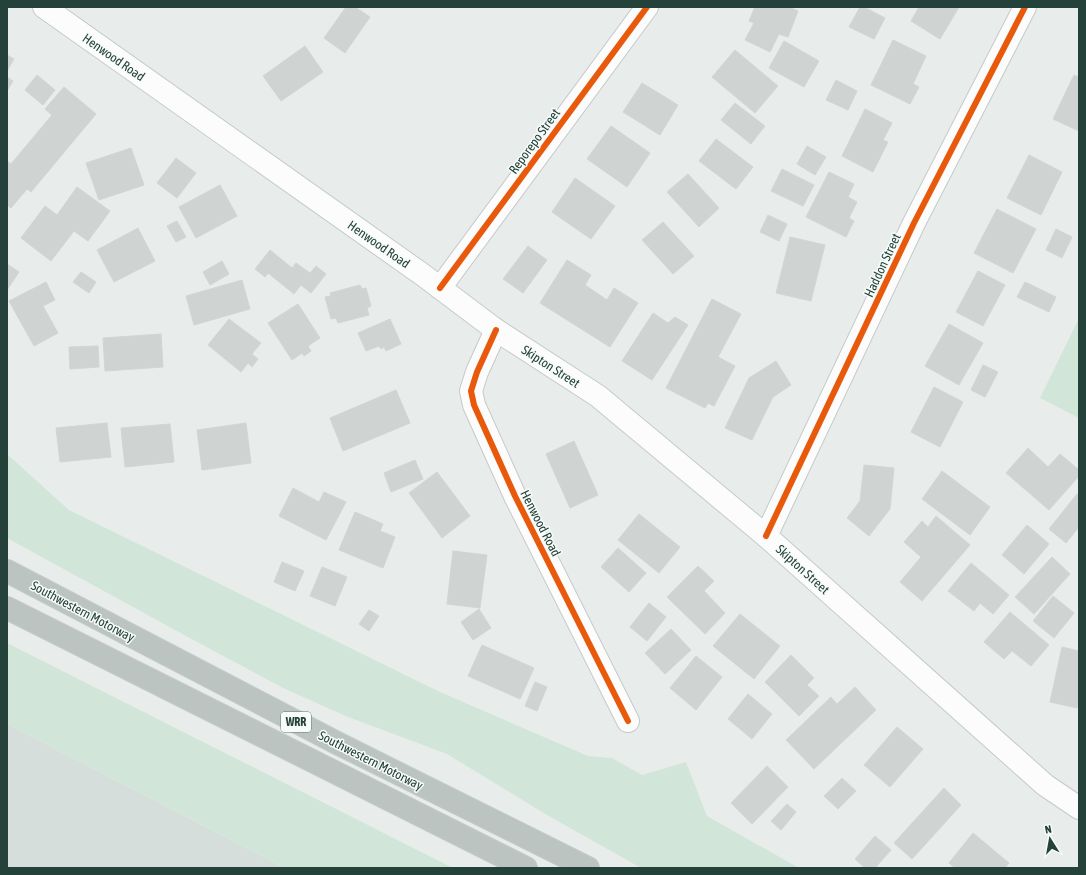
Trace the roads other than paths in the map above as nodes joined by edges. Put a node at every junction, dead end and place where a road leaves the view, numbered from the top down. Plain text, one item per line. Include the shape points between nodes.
1 (44, 7) edge
2 (647, 7) edge
3 (1024, 7) edge
4 (440, 288) junction
5 (496, 330) junction
6 (766, 536) junction
7 (7, 571) edge
8 (7, 608) edge
9 (628, 721) dead end
10 (1079, 808) edge
11 (526, 868) edge
12 (588, 868) edge

1 - 4 street, Henwood Road
2 - 4 street, Reporepo Street
3 - 6 street, Haddon Street via 914,223
4 - 5 street, Henwood Road
5 - 6 street, Skipton Street via 598,396
5 - 9 street, Henwood Road via 471,391 474,405 515,496
6 - 10 street, Skipton Street via 1045,784
7 - 12 highway, Southwestern Motorway / WRR via 337,743
8 - 11 highway, Southwestern Motorway / WRR

